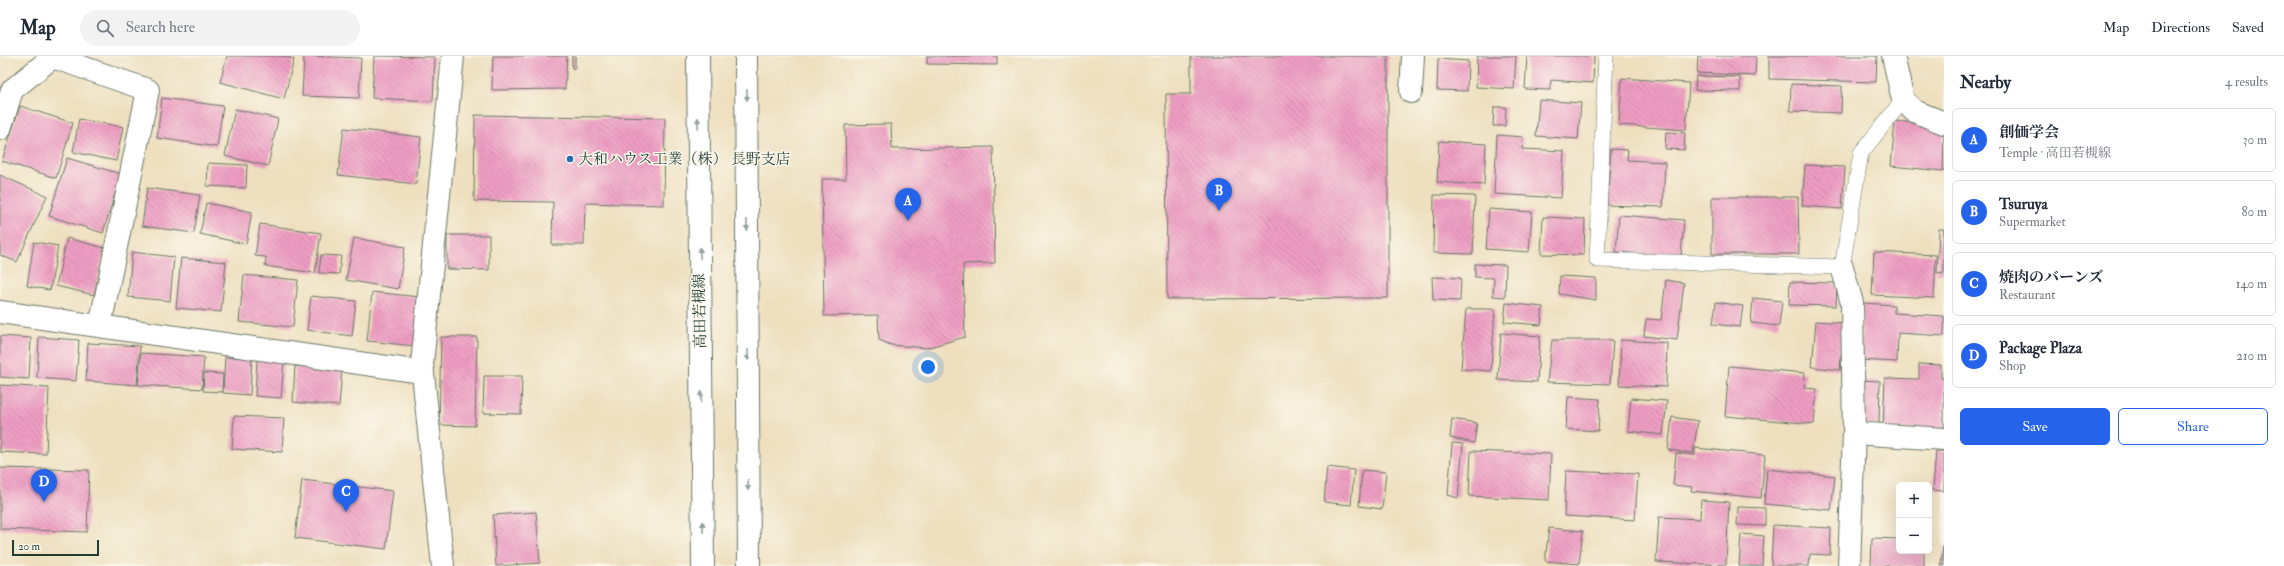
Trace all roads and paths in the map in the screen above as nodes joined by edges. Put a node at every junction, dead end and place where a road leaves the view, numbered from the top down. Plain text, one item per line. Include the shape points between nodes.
1 (453, 56) edge
2 (698, 56) edge
3 (746, 56) edge
4 (1413, 56) edge
5 (1606, 56) edge
6 (1893, 56) edge
7 (53, 57) edge
8 (1411, 92) dead end
9 (1902, 100) junction
10 (1944, 123) edge
11 (0, 129) edge
12 (1842, 267) junction
13 (0, 312) edge
14 (100, 326) junction
15 (422, 372) junction
16 (1854, 433) junction
17 (1944, 439) edge
18 (443, 566) edge
19 (703, 566) edge
20 (749, 566) edge
21 (1849, 566) edge

1 - 15 street
19 -> 2 street, 高田若槻線
3 -> 20 street
4 - 8 street
5 - 12 lane via 1597,260
6 - 9 street
7 - 11 street via 12,90
7 - 14 street via 148,90
9 - 10 street via 1914,111
9 - 12 lane via 1861,153
12 - 16 street via 1852,303
13 - 14 street
14 - 15 street
15 - 18 street
16 - 17 street
16 - 21 street

